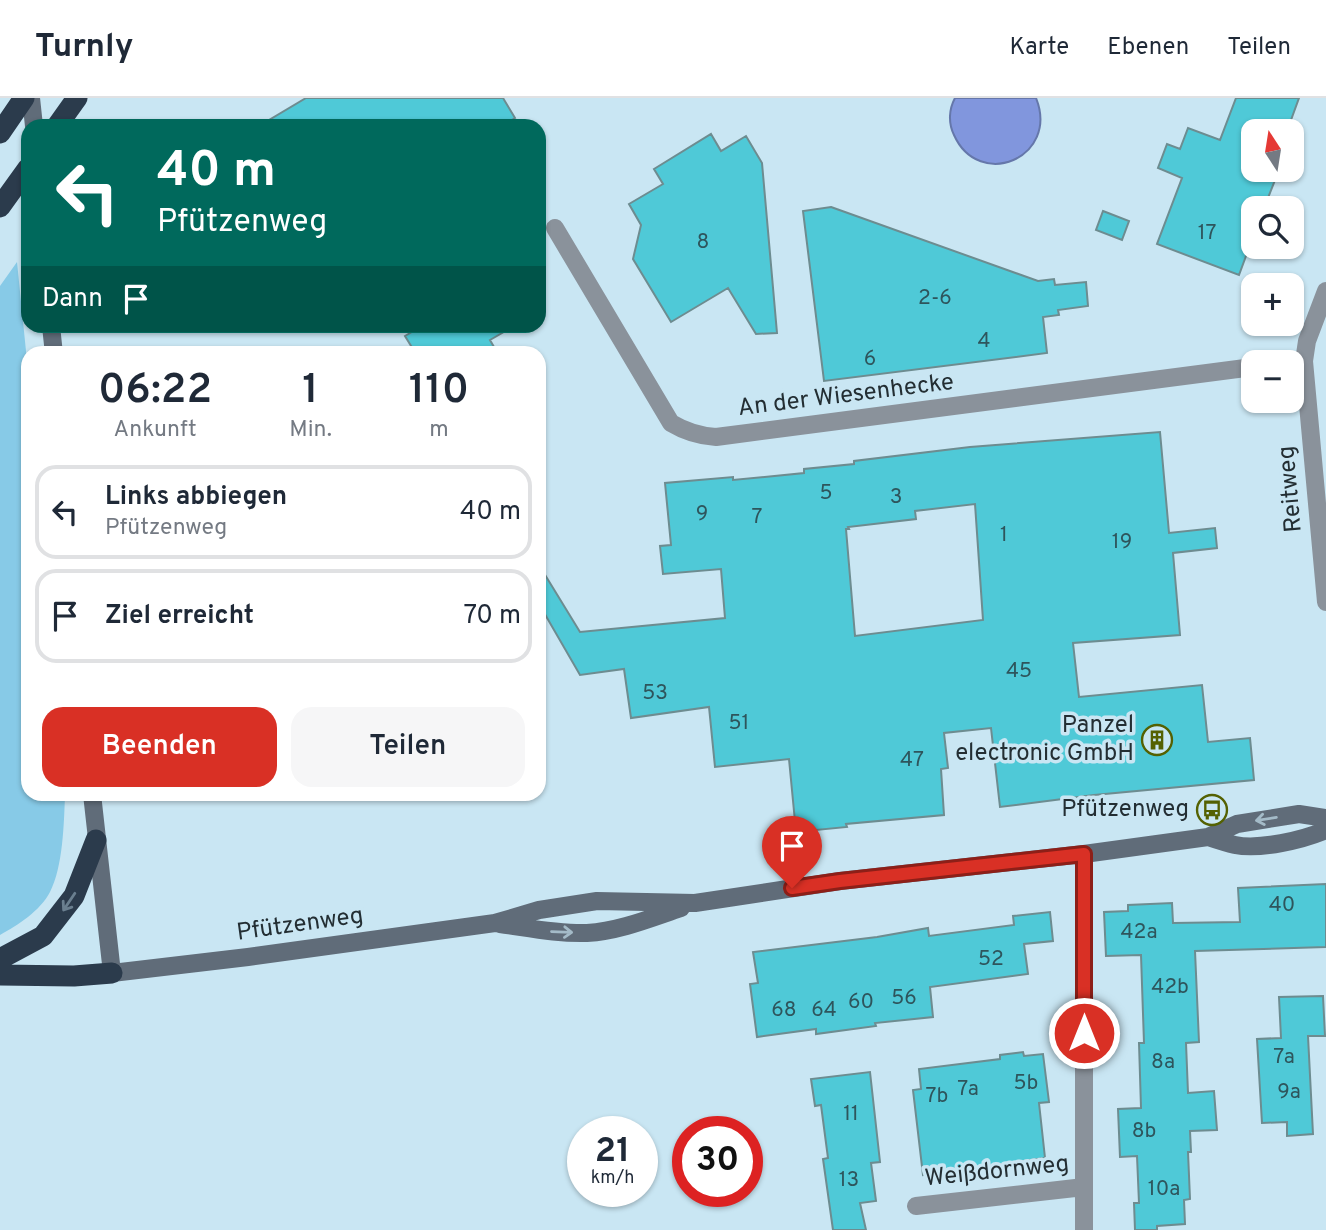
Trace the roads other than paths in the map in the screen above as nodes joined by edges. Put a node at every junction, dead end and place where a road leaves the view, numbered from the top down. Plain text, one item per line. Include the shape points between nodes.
1 (24, 98) edge
2 (32, 98) edge
3 (77, 98) edge
4 (34, 119) edge
5 (62, 119) edge
6 (0, 133) edge
7 (21, 178) edge
8 (0, 207) edge
9 (555, 228) dead end
10 (1326, 291) edge
11 (1303, 350) edge
12 (1241, 369) edge
13 (1304, 413) edge
14 (1326, 602) edge
15 (93, 801) edge
16 (1326, 818) edge
17 (1326, 830) edge
18 (1208, 837) junction
19 (96, 839) junction
20 (1084, 854) junction
21 (695, 903) junction
22 (495, 923) junction
23 (0, 959) edge
24 (112, 973) junction
25 (0, 975) edge
26 (1084, 1187) junction
27 (916, 1206) dead end
28 (1084, 1230) edge

1 - 6 highway
2 - 4 street
3 - 5 highway
7 - 8 highway
9 - 12 street, An der Wiesenhecke via 671,423 699,436
10 - 11 street, Reitweg
13 - 14 street, Reitweg
15 - 19 street
16 -> 18 street, Pfützenweg via 1299,814 1237,824
17 - 18 street, Pfützenweg via 1308,838 1257,846
18 - 20 street, Pfützenweg
19 -> 23 highway via 74,896 43,936
19 - 24 street
20 - 21 street, Pfützenweg via 840,881
20 - 26 street, Weißdornweg
21 - 22 street, Pfützenweg via 597,901
22 -> 21 street, Pfützenweg via 588,933 626,926
22 - 24 street, Pfützenweg
24 - 25 highway
26 - 27 street, Weißdornweg
26 - 28 street, Weißdornweg

